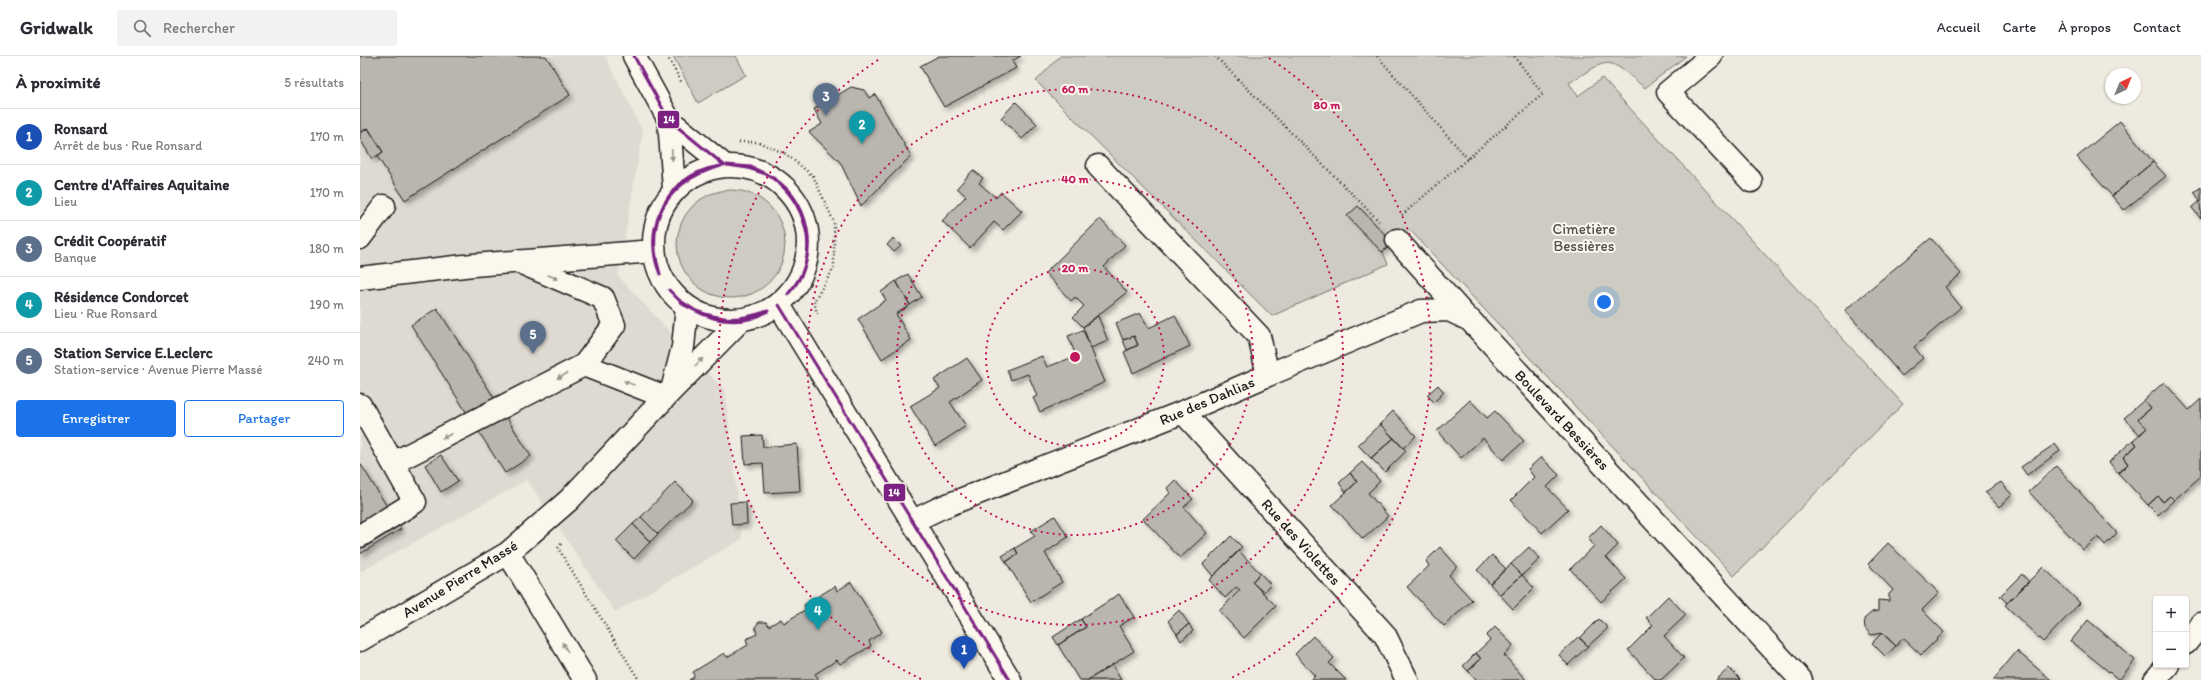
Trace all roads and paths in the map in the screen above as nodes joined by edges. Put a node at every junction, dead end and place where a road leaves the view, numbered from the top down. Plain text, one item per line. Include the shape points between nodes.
1 (634, 56) edge
2 (668, 56) edge
3 (1216, 56) edge
4 (1377, 56) edge
5 (1514, 56) edge
6 (1711, 56) edge
7 (684, 87) dead end
8 (669, 120) junction
9 (737, 142) dead end
10 (1468, 159) junction
11 (724, 165) junction
12 (1098, 166) dead end
13 (1751, 181) dead end
14 (674, 190) junction
15 (384, 206) dead end
16 (1392, 234) junction
17 (360, 238) edge
18 (654, 251) junction
19 (517, 261) junction
20 (360, 278) edge
21 (779, 305) junction
22 (687, 307) junction
23 (741, 320) junction
24 (819, 320) dead end
25 (1470, 320) junction
26 (584, 365) junction
27 (1268, 375) junction
28 (668, 394) junction
29 (360, 405) edge
30 (1183, 412) junction
31 (393, 464) junction
32 (913, 521) junction
33 (360, 536) edge
34 (563, 542) dead end
35 (508, 553) junction
36 (2201, 624) edge
37 (2189, 639) edge
38 (360, 640) edge
39 (2165, 668) edge
40 (585, 680) edge
41 (639, 680) edge
42 (1010, 680) edge
43 (1407, 680) edge
44 (1801, 680) edge
45 (2155, 680) edge

1 - 8 street
2 - 7 path
3 - 16 path
4 - 10 path
5 - 10 path via 1543,94
6 - 13 street via 1668,92
8 - 11 street
8 -> 14 street
9 - 24 path via 758,142 786,154 813,176 834,222 834,268 814,300
10 - 16 path
11 - 14 street via 705,169 689,177
11 - 21 street via 750,167 772,177 791,194 804,215 809,239 806,264 796,287
12 - 27 street, Rue des Dahlias via 1259,336
14 - 18 street via 661,207 654,229
15 - 17 street
16 - 25 street
18 - 19 street
18 - 22 street via 659,272 670,292
19 - 20 street
19 -> 26 street via 603,298 614,325
21 - 23 street via 761,315
21 - 32 street
22 - 23 street via 703,316
22 - 28 street, Avenue Pierre Massé via 683,347
28 -> 23 street, Avenue Pierre Massé
25 - 27 street, Boulevard Bessières via 1449,310 1421,311
25 - 44 street, Boulevard Bessières
28 -> 26 street
26 -> 31 street
27 - 30 street, Rue des Dahlias
28 - 35 street, Avenue Pierre Massé via 569,500
29 - 31 street
30 - 32 street, Rue des Dahlias
30 - 43 street, Rue des Violettes via 1386,635
31 - 33 street via 415,502
32 - 42 street
34 - 41 path via 558,548
35 - 38 street, Avenue Pierre Massé
40 -> 35 street
36 - 37 street
39 - 45 street

